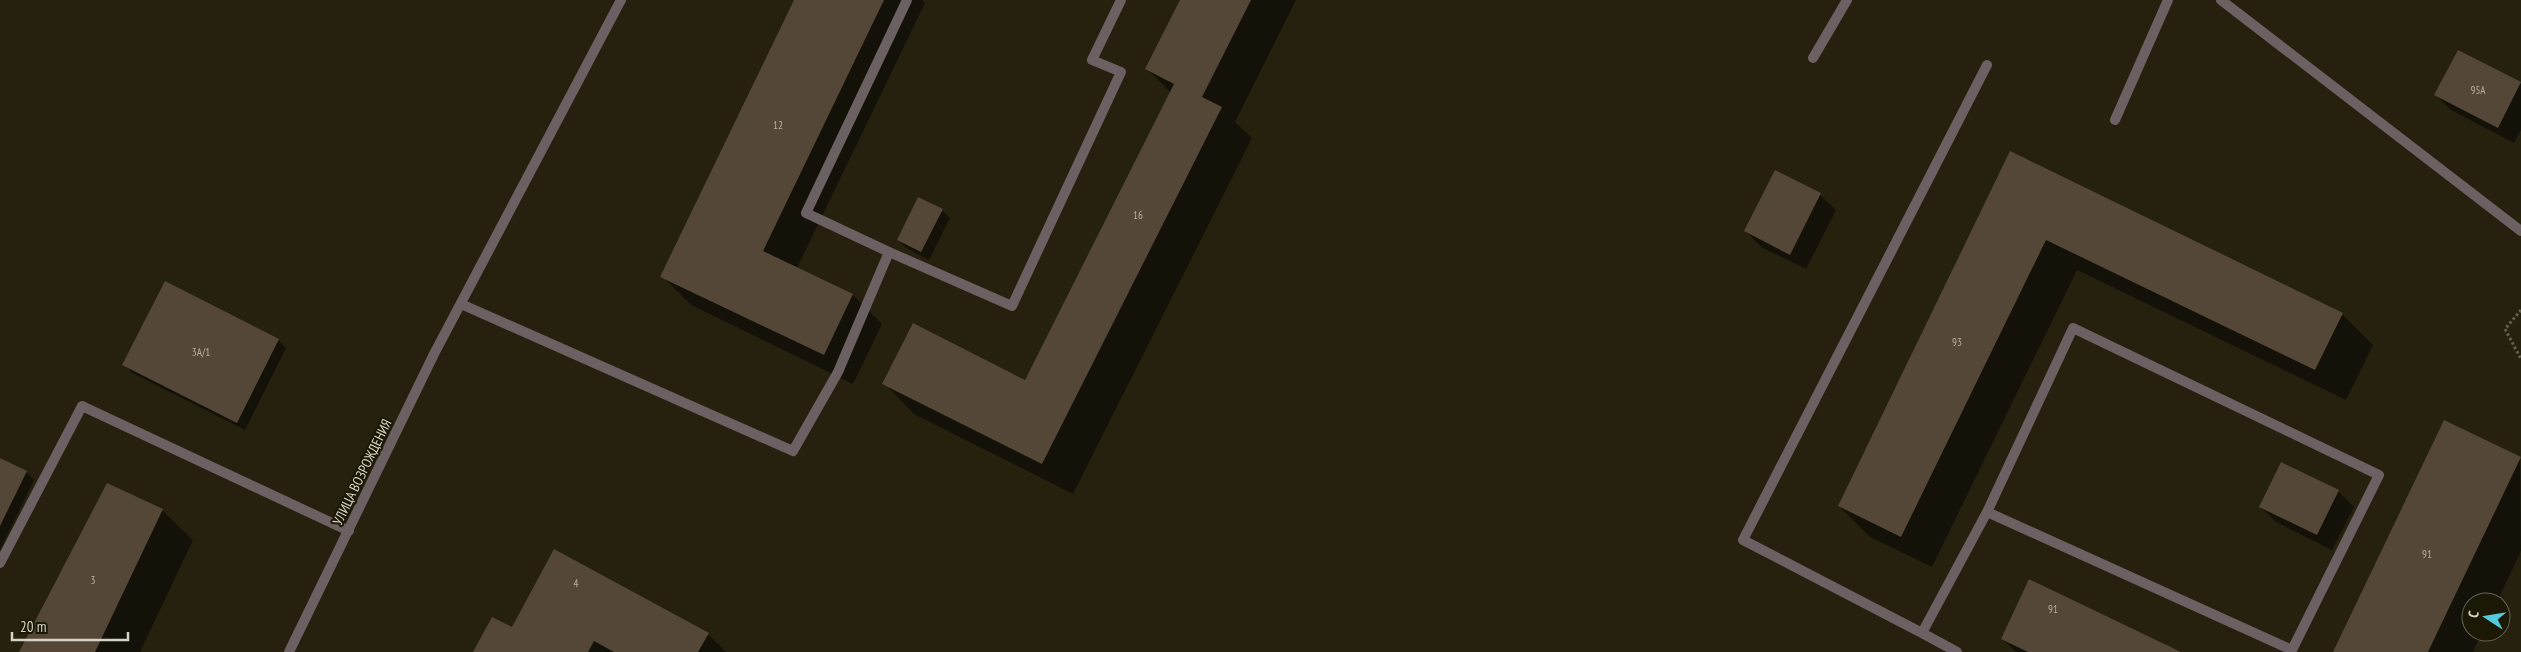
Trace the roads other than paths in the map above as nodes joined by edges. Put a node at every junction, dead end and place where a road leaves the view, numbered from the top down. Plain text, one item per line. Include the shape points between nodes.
1 (621, 0) edge
2 (907, 0) edge
3 (1121, 0) edge
4 (1847, 0) edge
5 (2168, 0) edge
6 (2221, 0) edge
7 (1813, 58) dead end
8 (1986, 65) dead end
9 (2115, 120) dead end
10 (2521, 231) edge
11 (889, 252) junction
12 (461, 304) junction
13 (1987, 512) junction
14 (349, 531) junction
15 (0, 563) edge
16 (1922, 633) junction
17 (289, 652) edge
18 (1957, 652) edge

1 - 12 street, УЛИЦА ВОЗРОЖДЕНИЯ
2 - 11 street via 806,213
3 - 11 street via 1092,60 1121,72 1012,306
4 - 7 street
5 - 9 street
6 - 10 street
8 - 16 street via 1743,540
11 - 12 street via 838,372 793,451
12 - 14 street, УЛИЦА ВОЗРОЖДЕНИЯ
13 - 13 street via 2292,650 2379,475 2073,328
13 - 16 street
14 - 15 street via 82,406
14 - 17 street, УЛИЦА ВОЗРОЖДЕНИЯ
16 - 18 street

